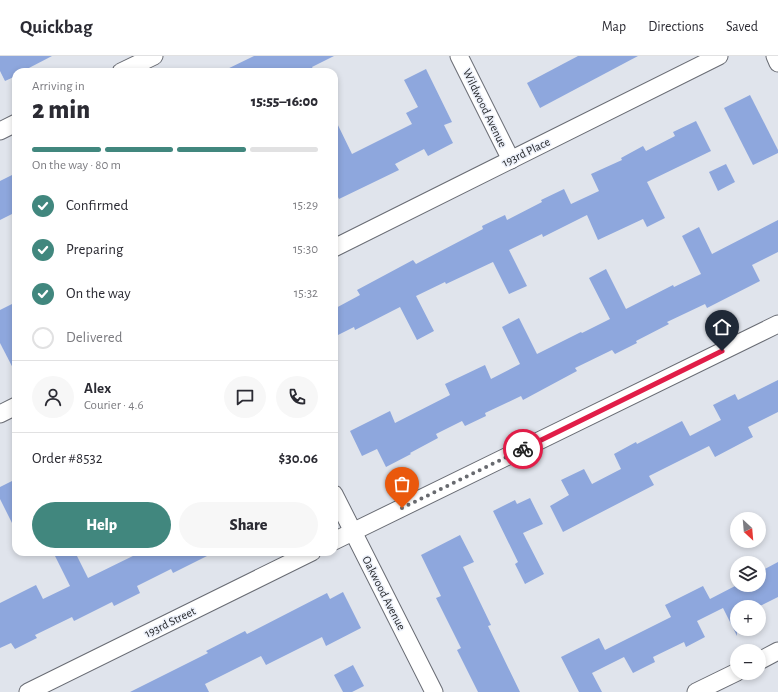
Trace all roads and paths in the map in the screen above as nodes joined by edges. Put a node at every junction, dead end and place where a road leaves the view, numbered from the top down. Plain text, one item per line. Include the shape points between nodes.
1 (154, 56) edge
2 (459, 56) edge
3 (719, 56) edge
4 (775, 56) edge
5 (778, 63) edge
6 (129, 68) edge
7 (12, 126) edge
8 (0, 131) edge
9 (511, 160) junction
10 (338, 246) edge
11 (778, 324) edge
12 (12, 408) edge
13 (0, 414) edge
14 (338, 502) edge
15 (353, 532) junction
16 (338, 539) edge
17 (304, 556) edge
18 (778, 651) edge
19 (766, 657) edge
20 (730, 675) edge
21 (28, 692) edge
22 (434, 692) edge
23 (696, 692) edge

1 - 6 street
2 - 9 street, Wildwood Avenue
3 - 9 street, 193rd Place
4 - 5 street
7 - 8 street
9 - 10 street, 193rd Place
11 - 15 street
12 - 13 street
14 - 15 street, Oakwood Avenue
15 - 16 street
15 - 22 street, Oakwood Avenue
17 - 21 street, 193rd Street
18 - 19 street
20 - 23 street

